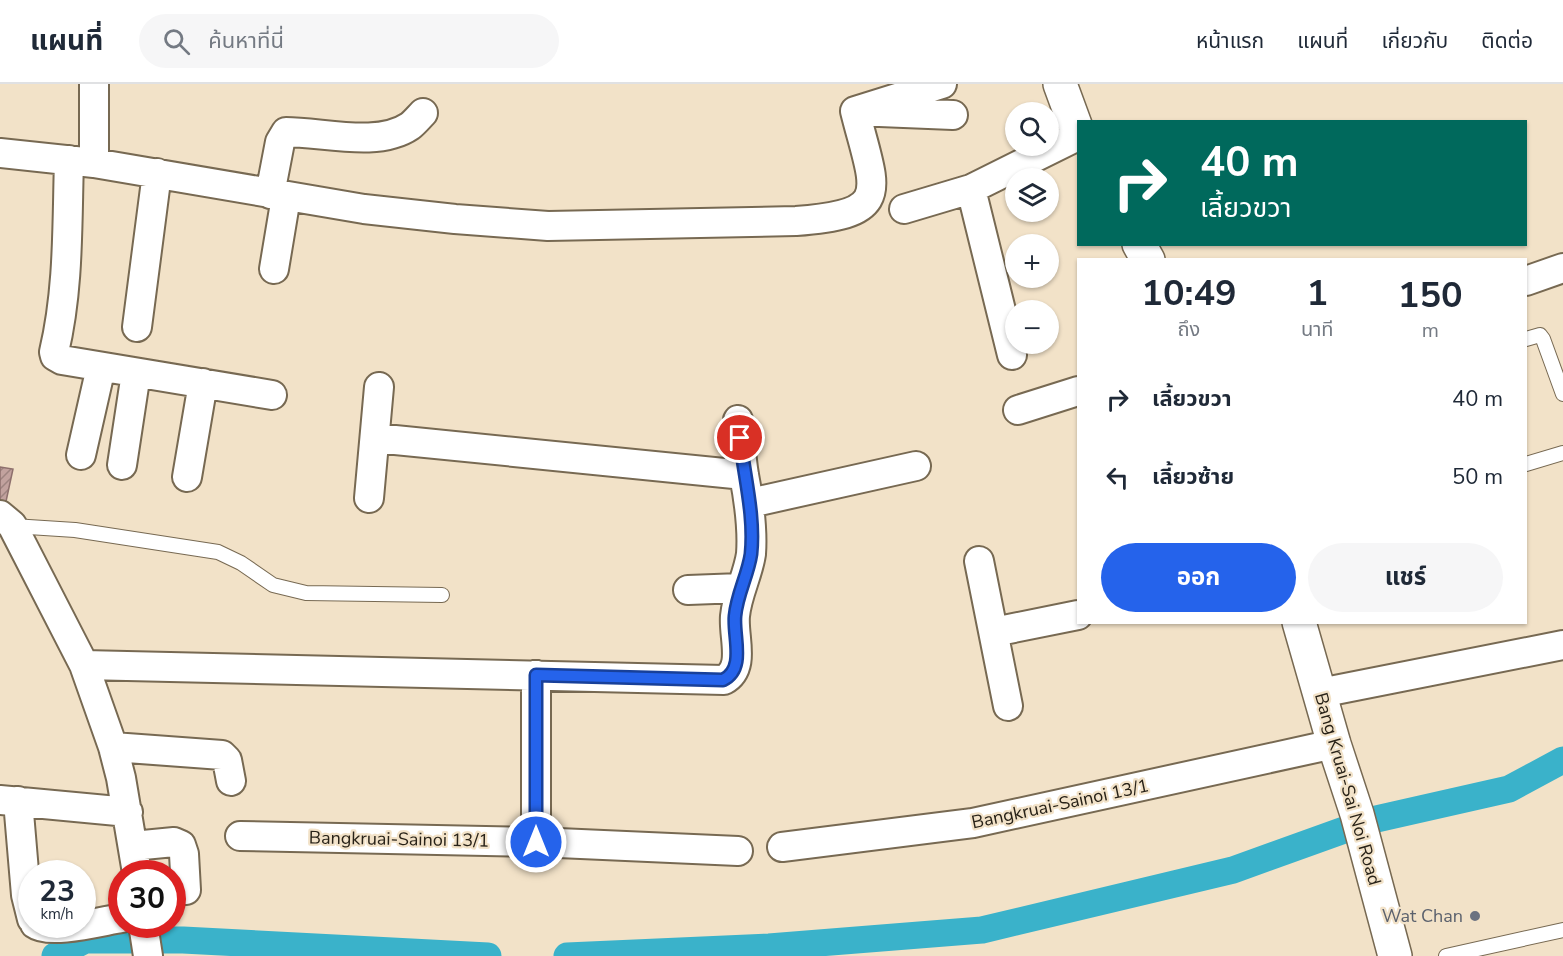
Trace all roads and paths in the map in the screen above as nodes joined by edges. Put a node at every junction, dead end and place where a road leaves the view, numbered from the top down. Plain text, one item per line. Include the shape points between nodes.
1 (94, 84) edge
2 (942, 84) edge
3 (1060, 84) edge
4 (855, 111) junction
5 (423, 113) dead end
6 (953, 115) dead end
7 (1077, 131) edge
8 (1077, 135) edge
9 (0, 153) edge
10 (81, 161) junction
11 (157, 173) junction
12 (971, 189) junction
13 (278, 196) junction
14 (904, 209) dead end
15 (1563, 268) edge
16 (274, 269) dead end
17 (1527, 281) edge
18 (138, 327) dead end
19 (1527, 339) edge
20 (1012, 355) dead end
21 (101, 367) junction
22 (136, 373) junction
23 (203, 383) junction
24 (380, 387) dead end
25 (1077, 391) edge
26 (1563, 394) edge
27 (272, 395) dead end
28 (1018, 410) dead end
29 (738, 420) dead end
30 (375, 438) junction
31 (1563, 453) edge
32 (81, 455) dead end
33 (1527, 464) edge
34 (122, 465) dead end
35 (916, 466) dead end
36 (744, 475) junction
37 (187, 477) dead end
38 (369, 498) dead end
39 (750, 503) junction
40 (6, 520) edge
41 (980, 561) dead end
42 (741, 588) junction
43 (688, 590) dead end
44 (442, 595) dead end
45 (1077, 615) edge
46 (1300, 624) edge
47 (994, 632) junction
48 (1563, 645) edge
49 (84, 665) junction
50 (536, 675) junction
51 (1320, 693) junction
52 (1008, 706) dead end
53 (1334, 744) junction
54 (113, 747) junction
55 (231, 782) dead end
56 (9, 800) edge
57 (128, 812) junction
58 (240, 836) dead end
59 (536, 842) junction
60 (783, 847) dead end
61 (738, 851) dead end
62 (135, 859) edge
63 (20, 860) edge
64 (184, 860) edge
65 (1563, 930) edge
66 (141, 938) edge
67 (148, 956) edge
68 (1395, 956) edge
69 (1446, 956) edge

1 - 10 street
2 - 4 street
3 - 7 main road
4 - 6 street
4 - 13 street via 873,186 864,206 829,219 548,226 364,210
5 - 13 street via 410,126 392,134 368,137 286,132 280,142
8 - 12 street
9 - 10 street
10 - 11 street
10 - 21 street via 54,352 62,360
11 - 13 street
11 - 18 street
12 - 14 street
12 - 20 street
13 - 16 street
15 - 17 street
19 - 26 lane via 1540,335 1543,339
21 - 22 street
21 - 32 street
22 - 23 street
22 - 34 street
23 - 27 street
23 - 37 street
24 - 30 street
25 - 28 street
29 - 36 street
30 - 36 street
30 - 38 street
31 - 33 lane
35 - 39 street
36 - 39 street
39 - 42 street via 751,553
40 - 44 lane via 218,552 273,585 306,593
40 - 49 street
41 - 47 street
42 - 43 street
42 - 50 street via 734,619 735,669 723,680
45 - 47 street
46 - 51 main road, Bang Kruai-Sai Noi Road
47 - 52 street
48 - 51 street
49 - 50 street
49 - 54 street
50 - 59 street
51 - 53 main road, Bang Kruai-Sai Noi Road
53 - 60 street, Bangkruai-Sainoi 13/1 via 973,823
53 - 68 main road, Bang Kruai-Sai Noi Road via 1368,851
54 - 55 street via 222,755 227,760
54 - 57 street
56 - 57 street
56 - 63 street
57 - 62 street
58 - 59 street, Bangkruai-Sainoi 13/1
59 - 61 street, Bangkruai-Sainoi 13/1
62 - 64 street via 174,842 181,845
65 - 69 lane
66 - 67 street

